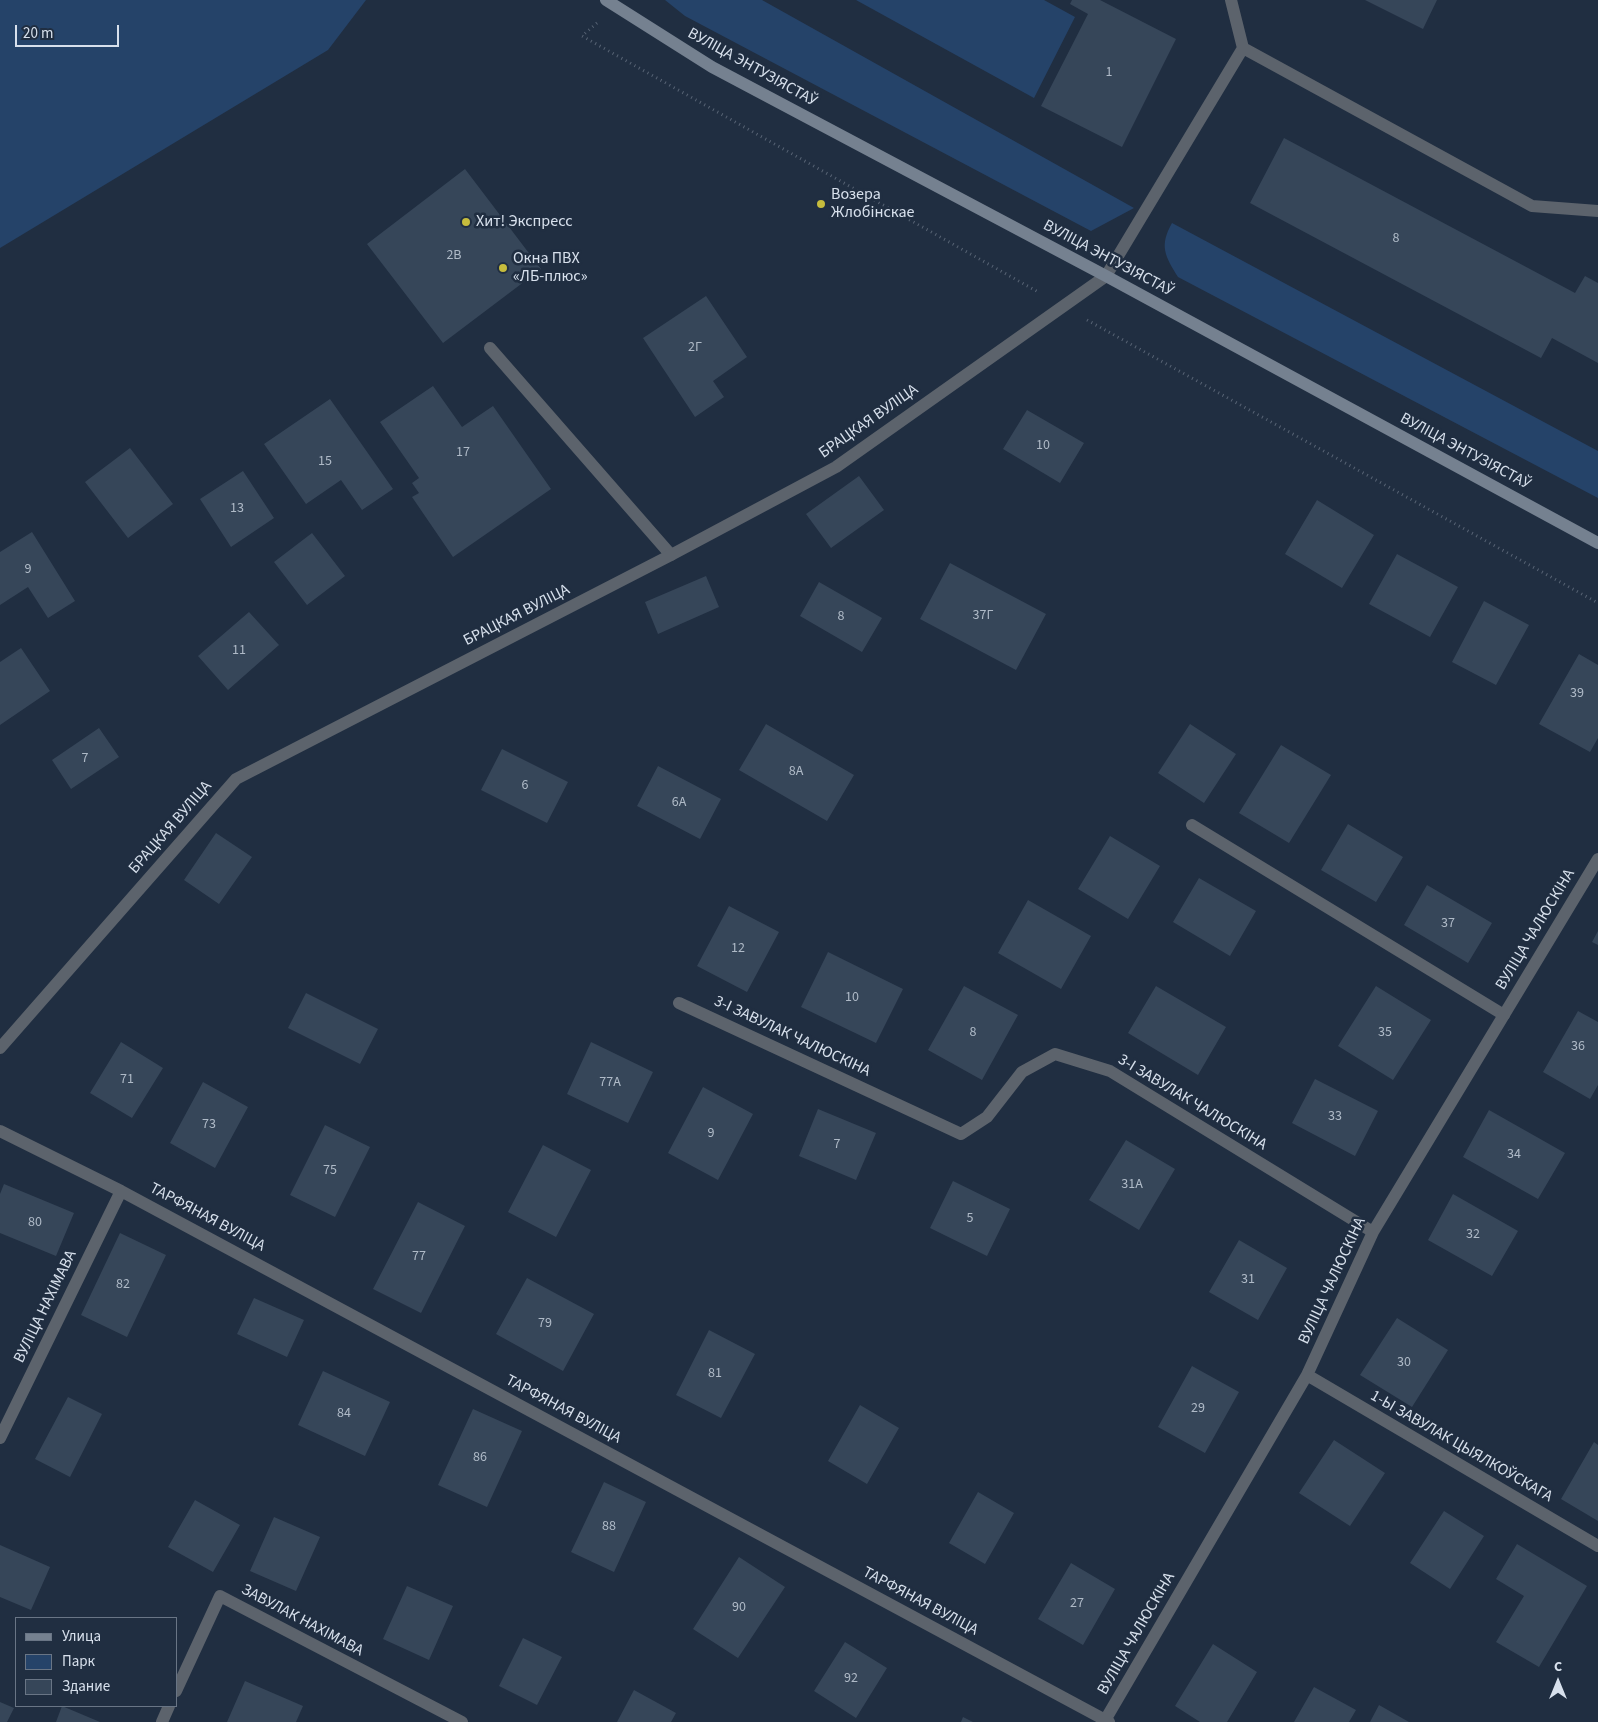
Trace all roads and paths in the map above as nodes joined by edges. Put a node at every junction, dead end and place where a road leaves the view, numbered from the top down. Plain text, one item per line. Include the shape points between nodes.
1 (606, 0) edge
2 (1232, 0) edge
3 (1244, 48) junction
4 (1598, 211) edge
5 (1106, 276) junction
6 (490, 348) dead end
7 (1598, 543) edge
8 (671, 555) junction
9 (1192, 826) dead end
10 (1598, 859) edge
11 (679, 1003) dead end
12 (1504, 1015) junction
13 (0, 1048) edge
14 (0, 1131) edge
15 (121, 1191) junction
16 (1373, 1232) junction
17 (1307, 1376) junction
18 (0, 1438) edge
19 (1598, 1546) edge
20 (178, 1687) edge
21 (169, 1707) edge
22 (1106, 1721) edge
23 (162, 1722) edge
24 (462, 1722) edge

1 - 5 main road, ВУЛІЦА ЭНТУЗІЯСТАЎ via 712,67
2 - 3 street
3 - 4 street via 1532,206
3 - 5 street
5 - 7 main road, ВУЛІЦА ЭНТУЗІЯСТАЎ
5 - 8 street, БРАЦКАЯ ВУЛІЦА via 836,467
6 - 8 street
8 - 13 street, БРАЦКАЯ ВУЛІЦА via 236,779
9 - 12 street
10 - 12 street, ВУЛІЦА ЧАЛЮСКІНА
11 - 16 street, 3-І ЗАВУЛАК ЧАЛЮСКІНА via 961,1134 988,1117 1022,1072 1055,1054 1110,1071
12 - 16 street, ВУЛІЦА ЧАЛЮСКІНА
14 - 15 street, ТАРФЯНАЯ ВУЛІЦА
15 - 18 street, ВУЛІЦА НАХІМАВА
15 - 22 street, ТАРФЯНАЯ ВУЛІЦА
16 - 17 street, ВУЛІЦА ЧАЛЮСКІНА
17 - 19 street, 1-Ы ЗАВУЛАК ЦЫЯЛКОЎСКАГА
17 - 22 street, ВУЛІЦА ЧАЛЮСКІНА
20 - 24 street, ЗАВУЛАК НАХІМАВА via 220,1596
21 - 23 street

